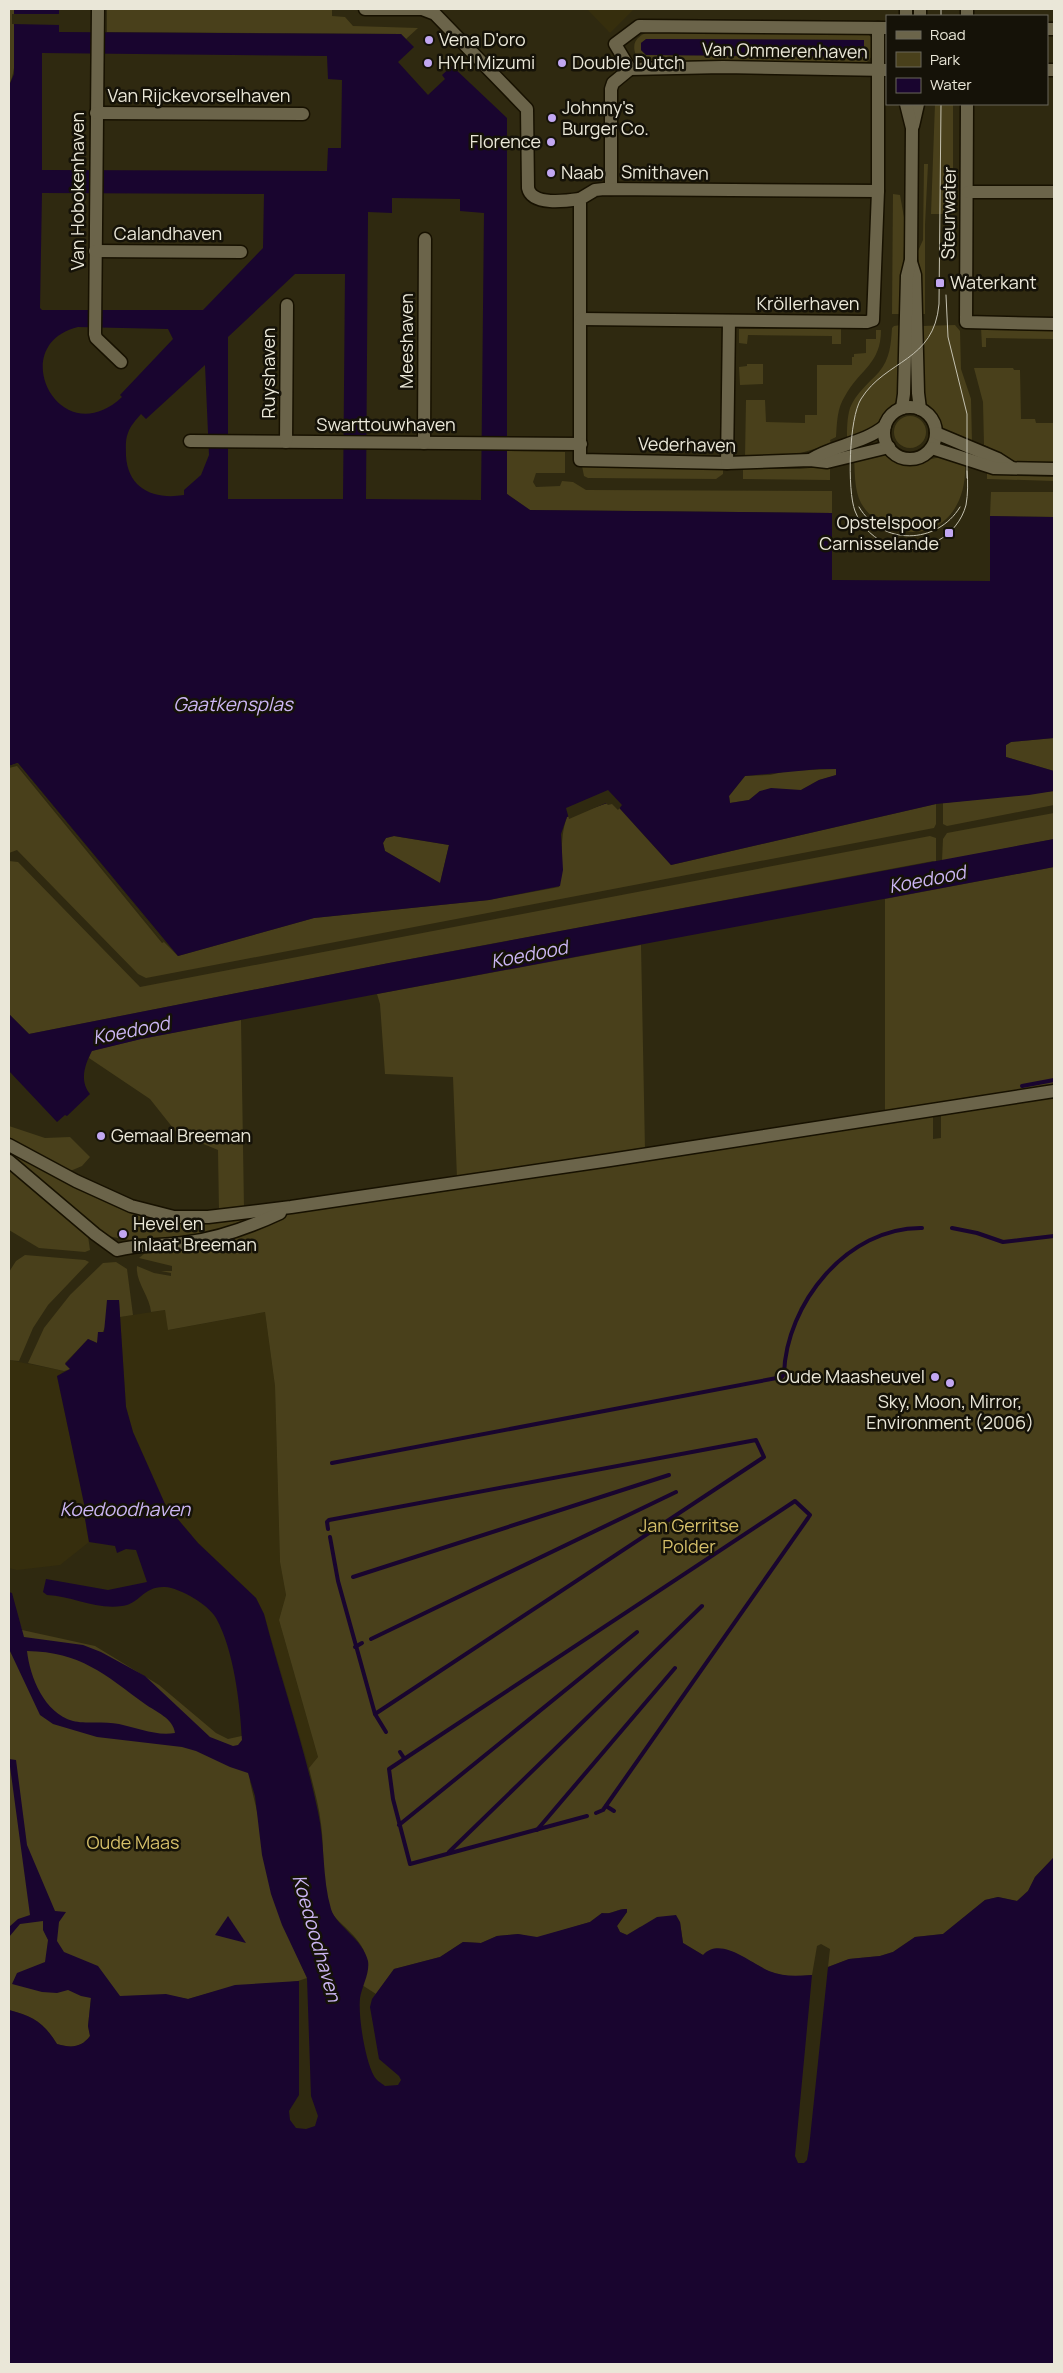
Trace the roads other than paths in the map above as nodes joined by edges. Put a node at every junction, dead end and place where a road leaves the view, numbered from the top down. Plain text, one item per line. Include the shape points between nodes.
1 (98, 9) edge
2 (365, 9) edge
3 (882, 28) edge
4 (630, 69) junction
5 (882, 70) edge
6 (906, 105) edge
7 (918, 105) edge
8 (967, 105) edge
9 (96, 112) junction
10 (303, 114) dead end
11 (912, 128) junction
12 (611, 189) junction
13 (878, 191) junction
14 (968, 192) junction
15 (1054, 192) edge
16 (580, 199) junction
17 (426, 239) dead end
18 (95, 251) junction
19 (241, 252) dead end
20 (911, 260) junction
21 (287, 305) dead end
22 (581, 319) junction
23 (729, 321) junction
24 (1054, 324) edge
25 (121, 362) dead end
26 (902, 408) junction
27 (920, 409) junction
28 (885, 426) junction
29 (936, 433) junction
30 (190, 441) dead end
31 (286, 442) junction
32 (424, 443) junction
33 (581, 444) junction
34 (889, 447) junction
35 (932, 448) junction
36 (810, 460) junction
37 (727, 463) junction
38 (1012, 468) junction
39 (1054, 469) edge
40 (1054, 1091) edge
41 (9, 1145) edge
42 (9, 1161) edge
43 (292, 1207) junction

1 - 9 street, Van Hobokenhaven
2 - 16 street via 422,9 435,14 527,109 528,188 532,195 539,200
3 - 4 street, Van Ommerenhaven via 639,26 615,44
3 - 5 street, Van Ommerenhaven
4 - 5 street, Van Ommerenhaven
4 - 12 street via 613,83 611,89
5 - 13 street, Kröllerhaven
6 - 11 street
7 - 11 street
8 - 14 street, Steurwater
9 - 10 street, Van Rijckevorselhaven
9 - 18 street, Van Hobokenhaven
11 - 20 street
12 - 13 street, Smithaven
12 - 16 street, Smithaven via 594,190
13 - 23 street, Kröllerhaven via 874,320
14 - 15 street
14 - 24 street, Steurwater via 966,322
16 - 22 street
17 - 32 street, Meeshaven
18 - 19 street, Calandhaven
18 - 25 street, Van Hobokenhaven via 96,338
20 - 26 street via 907,276
20 - 27 street via 915,274
21 - 31 street, Ruyshaven
22 - 23 street, Kröllerhaven
22 - 33 street
23 - 37 street
26 - 27 street
26 - 28 street via 891,415
27 - 29 street via 932,418
28 - 34 street
28 - 36 street, Vederhaven via 874,435 824,451
29 - 35 street
29 - 38 street
30 - 31 street, Swarttouwhaven
31 - 32 street, Swarttouwhaven
32 - 33 street, Swarttouwhaven
33 - 37 street, Vederhaven via 580,460
34 - 35 street via 894,453 910,459 918,458
34 - 36 street, Vederhaven via 827,462
35 - 38 street via 994,468
36 - 37 street, Vederhaven
38 - 39 street
40 - 43 street
41 - 43 street via 76,1181 152,1213 208,1217
42 - 43 street via 117,1250 197,1241 251,1225

